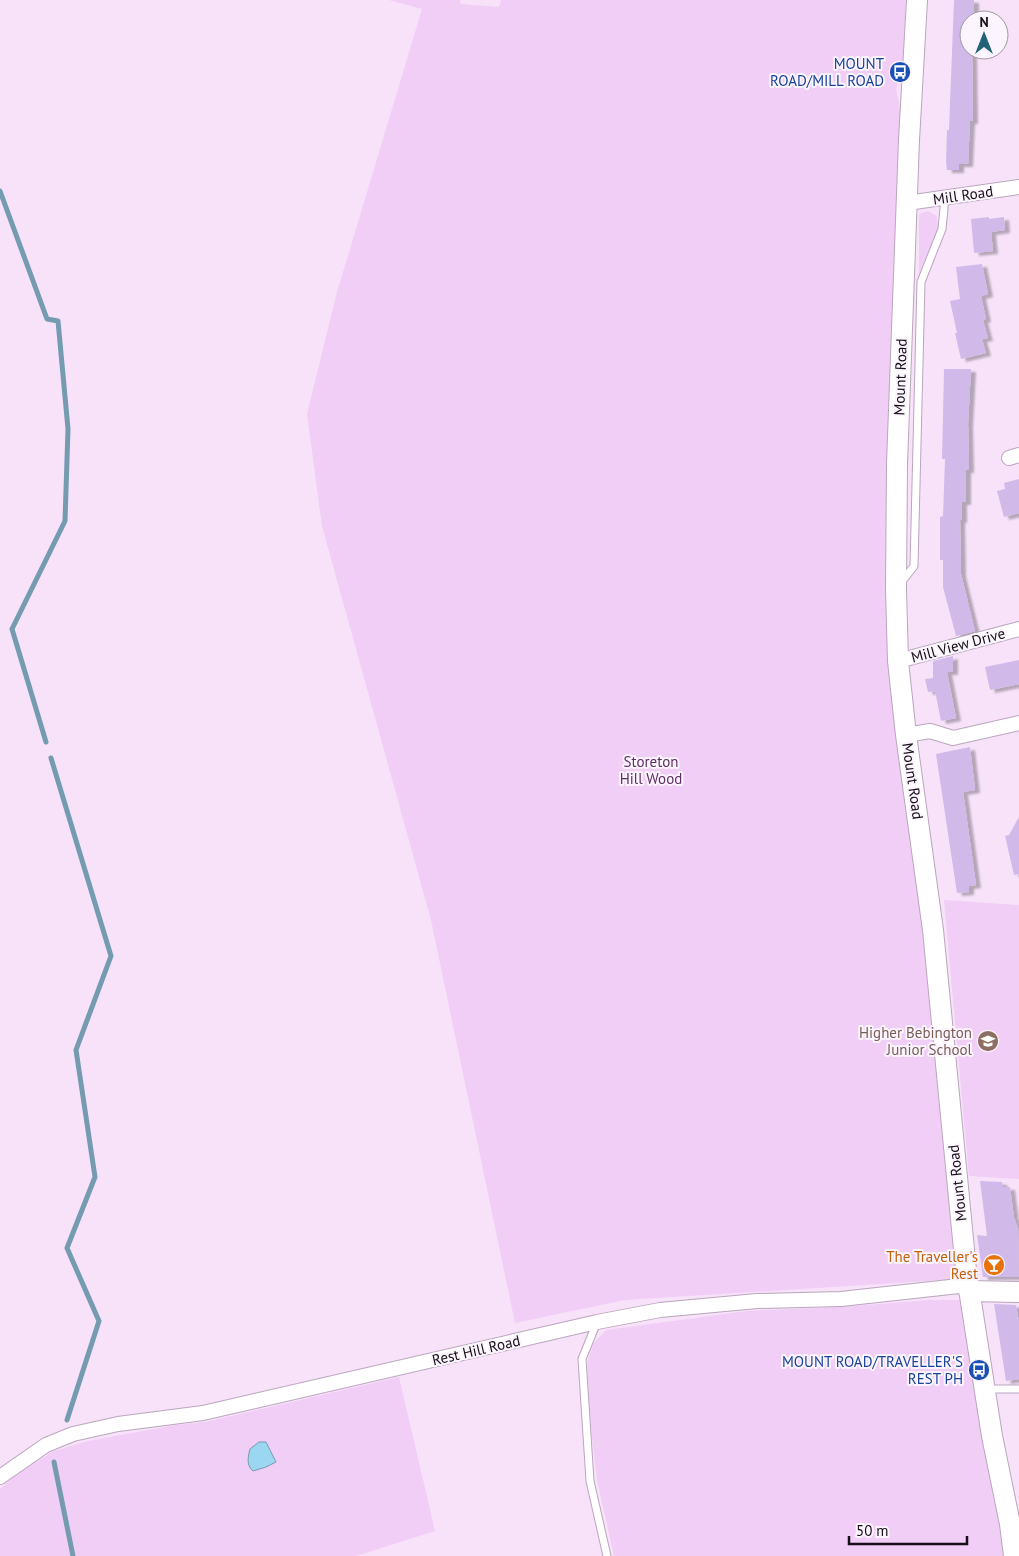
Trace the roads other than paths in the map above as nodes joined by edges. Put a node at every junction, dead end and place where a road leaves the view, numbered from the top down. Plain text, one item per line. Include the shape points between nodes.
1 (917, 0) edge
2 (1019, 187) edge
3 (945, 198) junction
4 (907, 203) junction
5 (896, 589) junction
6 (1019, 629) edge
7 (898, 661) junction
8 (1019, 723) edge
9 (906, 734) junction
10 (975, 1289) junction
11 (1019, 1292) edge
12 (597, 1322) junction
13 (985, 1389) junction
14 (1019, 1389) edge
15 (0, 1477) edge
16 (607, 1556) edge
17 (1014, 1556) edge

1 - 4 main road, Mount Road
2 - 3 street, Mill Road
3 - 4 street, Mill Road
3 - 5 lane via 942,229 921,282 914,566
4 - 5 main road, Mount Road via 897,464
5 - 7 main road, Mount Road
6 - 7 street, Mill View Drive
7 - 9 main road, Mount Road
8 - 9 street via 953,738 930,731
9 - 10 main road, Mount Road via 933,930 953,1150
10 - 11 main road
10 - 12 street, Rest Hill Road via 841,1299 757,1301 669,1309
10 - 13 main road, Mount Road
12 - 15 street, Rest Hill Road via 203,1413 118,1424 73,1434 46,1445
12 - 16 lane via 582,1359 590,1481
13 - 14 lane
13 - 17 main road, Mount Road

